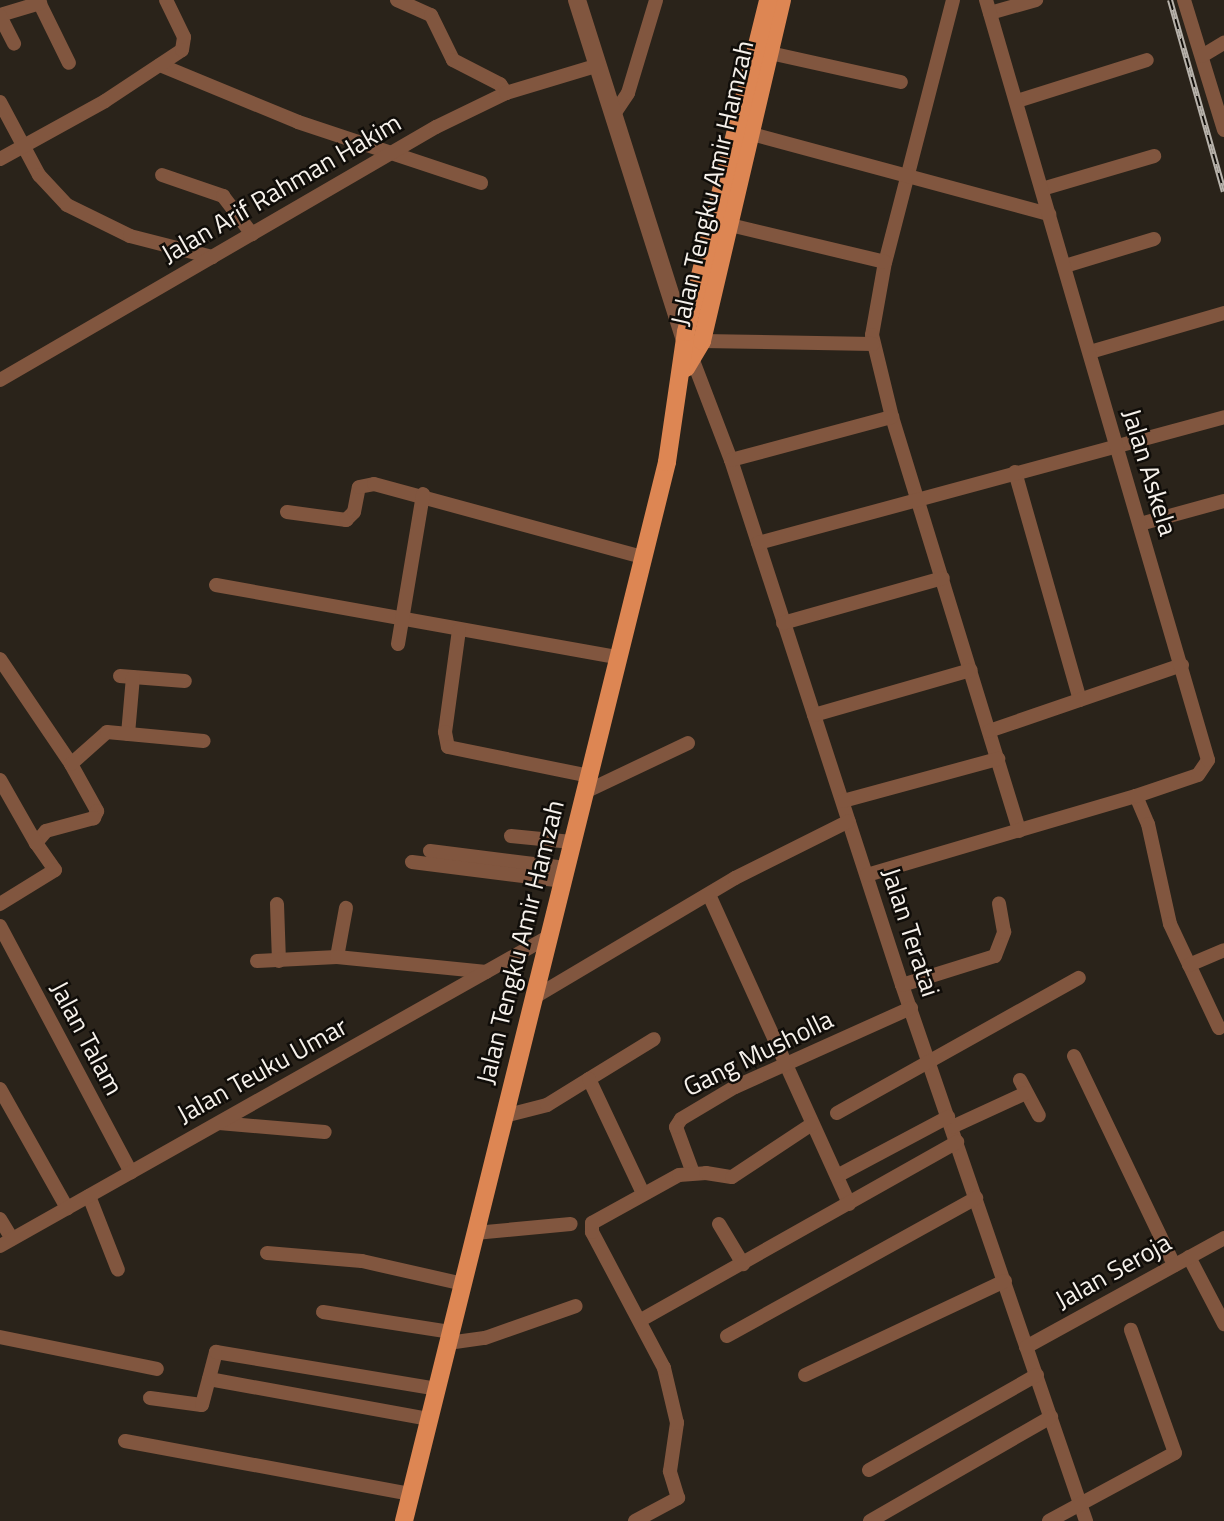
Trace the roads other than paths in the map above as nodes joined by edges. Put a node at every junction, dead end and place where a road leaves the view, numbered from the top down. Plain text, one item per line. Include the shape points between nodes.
1 (166, 0) edge
2 (397, 0) edge
3 (577, 0) edge
4 (656, 0) edge
5 (768, 0) edge
6 (782, 0) edge
7 (953, 0) edge
8 (1036, 0) edge
9 (1184, 0) edge
10 (39, 1) edge
11 (988, 6) edge
12 (0, 15) edge
13 (1224, 43) edge
14 (14, 44) dead end
15 (770, 53) junction
16 (1202, 56) junction
17 (1147, 60) dead end
18 (69, 63) dead end
19 (160, 65) junction
20 (599, 65) junction
21 (901, 82) dead end
22 (506, 93) junction
23 (1017, 101) junction
24 (0, 102) edge
25 (614, 114) junction
26 (1224, 130) edge
27 (752, 134) junction
28 (22, 143) junction
29 (393, 152) junction
30 (1154, 156) dead end
31 (0, 159) edge
32 (162, 175) dead end
33 (909, 178) junction
34 (481, 183) dead end
35 (1042, 189) junction
36 (1049, 214) junction
37 (730, 225) junction
38 (252, 234) junction
39 (1154, 239) dead end
40 (212, 257) junction
41 (885, 262) junction
42 (1065, 266) junction
43 (1224, 313) edge
44 (873, 344) junction
45 (693, 347) junction
46 (1090, 352) junction
47 (0, 380) edge
48 (892, 417) junction
49 (1224, 417) edge
50 (1116, 446) junction
51 (732, 460) junction
52 (1015, 472) junction
53 (423, 494) junction
54 (919, 498) junction
55 (1224, 501) edge
56 (287, 512) dead end
57 (1140, 524) junction
58 (758, 543) junction
59 (643, 557) junction
60 (943, 578) junction
61 (216, 585) dead end
62 (401, 618) junction
63 (783, 624) junction
64 (459, 630) junction
65 (398, 644) dead end
66 (618, 657) junction
67 (0, 659) edge
68 (1182, 665) junction
69 (971, 670) junction
70 (185, 681) dead end
71 (1080, 700) junction
72 (814, 715) junction
73 (989, 731) junction
74 (128, 734) junction
75 (204, 741) dead end
76 (688, 743) dead end
77 (998, 759) junction
78 (71, 764) junction
79 (0, 780) edge
80 (587, 784) junction
81 (1136, 796) junction
82 (843, 801) junction
83 (849, 821) junction
84 (1019, 831) junction
85 (512, 836) dead end
86 (572, 842) junction
87 (36, 843) junction
88 (430, 850) dead end
89 (412, 862) dead end
90 (564, 875) junction
91 (867, 875) junction
92 (710, 897) junction
93 (999, 903) dead end
94 (0, 904) edge
95 (277, 904) dead end
96 (346, 908) dead end
97 (0, 926) edge
98 (548, 937) junction
99 (1224, 950) edge
100 (337, 957) junction
101 (257, 961) dead end
102 (279, 961) junction
103 (1189, 965) junction
104 (486, 972) junction
105 (1079, 978) dead end
106 (902, 985) junction
107 (533, 998) junction
108 (911, 1008) junction
109 (1219, 1028) dead end
110 (654, 1039) dead end
111 (1074, 1056) dead end
112 (929, 1060) junction
113 (788, 1063) junction
114 (589, 1079) junction
115 (0, 1089) edge
116 (837, 1113) dead end
117 (1039, 1115) dead end
118 (504, 1116) junction
119 (950, 1122) junction
120 (219, 1123) junction
121 (812, 1124) junction
122 (325, 1132) dead end
123 (957, 1142) junction
124 (131, 1172) junction
125 (693, 1173) junction
126 (837, 1176) junction
127 (643, 1193) junction
128 (89, 1196) junction
129 (976, 1198) junction
130 (849, 1204) junction
131 (66, 1208) junction
132 (0, 1219) edge
133 (571, 1224) dead end
134 (719, 1224) dead end
135 (475, 1233) junction
136 (1224, 1238) edge
137 (6, 1242) edge
138 (267, 1253) dead end
139 (1189, 1257) junction
140 (743, 1264) junction
141 (1174, 1265) junction
142 (118, 1270) dead end
143 (1005, 1281) junction
144 (463, 1284) junction
145 (576, 1307) dead end
146 (323, 1312) dead end
147 (641, 1320) junction
148 (1224, 1324) edge
149 (1131, 1330) dead end
150 (727, 1336) dead end
151 (0, 1337) edge
152 (449, 1338) junction
153 (1026, 1347) junction
154 (157, 1369) dead end
155 (805, 1375) dead end
156 (1037, 1375) junction
157 (209, 1379) junction
158 (437, 1389) junction
159 (150, 1398) dead end
160 (1051, 1417) junction
161 (429, 1419) junction
162 (125, 1441) dead end
163 (869, 1470) dead end
164 (411, 1494) junction
165 (1080, 1504) junction
166 (404, 1521) edge
167 (635, 1521) edge
168 (870, 1521) edge
169 (1049, 1521) edge
170 (1086, 1521) edge

1 - 19 street via 184,43 182,50
2 - 22 street via 432,15 453,60 500,84
3 - 20 street
4 - 25 street via 628,93
5 - 45 main road, Jalan Tengku Amir Hamzah
6 - 15 main road, Jalan Tengku Amir Hamzah
7 - 33 street
8 - 11 street
9 - 16 street
10 - 12 street
10 - 18 street
11 - 23 street, Jalan Askela
12 - 14 street
13 - 16 street
15 - 21 street
15 - 27 main road, Jalan Tengku Amir Hamzah
16 - 26 street
17 - 23 street
19 - 28 street
19 - 29 street via 298,122
20 - 22 street, Jalan Arif Rahman Hakim
20 - 25 street
22 - 29 street, Jalan Arif Rahman Hakim
23 - 35 street, Jalan Askela
24 - 28 street
25 - 45 street
27 - 33 street
27 - 37 main road, Jalan Tengku Amir Hamzah
28 - 31 street
28 - 40 street via 39,175 79,212 130,236
29 - 34 street
29 - 38 street, Jalan Arif Rahman Hakim
30 - 35 street
32 - 38 street via 223,196
33 - 36 street
33 - 41 street
35 - 36 street, Jalan Askela
36 - 42 street, Jalan Askela
37 - 41 street
37 - 45 main road, Jalan Tengku Amir Hamzah
38 - 40 street, Jalan Arif Rahman Hakim
39 - 42 street
40 - 47 street, Jalan Arif Rahman Hakim
41 - 44 street
42 - 46 street, Jalan Askela
43 - 46 street
44 - 45 street
44 - 48 street
45 - 51 street, Jalan Teratai
45 - 59 main road, Jalan Tengku Amir Hamzah via 682,375
46 - 50 street, Jalan Askela
48 - 51 street
48 - 54 street
49 - 50 street
50 - 52 street
50 - 57 street, Jalan Askela
51 - 58 street, Jalan Teratai
52 - 54 street
52 - 71 street
53 - 56 street via 364,483 354,496 354,512 346,520
53 - 59 street
53 - 62 street
54 - 58 street
54 - 60 street
55 - 57 street
57 - 68 street, Jalan Askela
58 - 63 street, Jalan Teratai
59 - 66 main road, Jalan Tengku Amir Hamzah
60 - 63 street
60 - 69 street
61 - 62 street
62 - 64 street
62 - 65 street
63 - 72 street, Jalan Teratai
64 - 66 street
64 - 80 street via 445,738 448,747
66 - 80 main road, Jalan Tengku Amir Hamzah
67 - 78 street
68 - 71 street
68 - 81 street, Jalan Askela via 1208,765 1198,775
69 - 72 street
69 - 73 street
70 - 74 street via 126,676
71 - 73 street
72 - 82 street, Jalan Teratai
73 - 77 street
74 - 75 street
74 - 78 street via 102,733 96,746
76 - 80 street
77 - 82 street
77 - 84 street
78 - 87 street via 96,815 46,831
79 - 87 street
80 - 86 main road, Jalan Tengku Amir Hamzah
81 - 84 street, Jalan Askela
81 - 103 street via 1148,824 1170,924
82 - 83 street, Jalan Teratai
83 - 91 street, Jalan Teratai
83 - 92 street via 735,878
84 - 91 street, Jalan Askela
85 - 86 street
86 - 90 main road, Jalan Tengku Amir Hamzah
87 - 94 street via 55,870
88 - 90 street
89 - 90 street
90 - 98 main road, Jalan Tengku Amir Hamzah
91 - 106 street, Jalan Teratai
92 - 107 street
92 - 113 street
93 - 106 street via 1004,932 995,956
95 - 102 street
96 - 100 street
97 - 124 street, Jalan Talam
98 - 104 street, Jalan Teuku Umar
98 - 107 main road, Jalan Tengku Amir Hamzah
99 - 103 street
100 - 102 street
100 - 104 street
101 - 102 street
103 - 109 street
104 - 120 street, Jalan Teuku Umar
105 - 112 street
106 - 108 street, Jalan Teratai
107 - 118 main road, Jalan Tengku Amir Hamzah
108 - 112 street, Jalan Teratai
108 - 113 street, Gang Musholla
110 - 114 street
111 - 141 street
112 - 116 street
112 - 119 street, Jalan Teratai
113 - 121 street
113 - 125 street, Gang Musholla via 735,1087 678,1122
114 - 118 street via 547,1105
114 - 127 street
115 - 131 street
117 - 119 street via 1023,1086
118 - 135 main road, Jalan Tengku Amir Hamzah
119 - 123 street, Jalan Teratai
119 - 126 street
120 - 122 street
120 - 124 street, Jalan Teuku Umar
121 - 125 street via 732,1177
121 - 126 street
123 - 129 street, Jalan Teratai
123 - 130 street
124 - 128 street, Jalan Teuku Umar
125 - 127 street
126 - 130 street
127 - 147 street via 591,1226
128 - 131 street, Jalan Teuku Umar
128 - 142 street
129 - 143 street, Jalan Teratai
129 - 150 street
130 - 140 street
131 - 137 street, Jalan Teuku Umar
132 - 137 street
133 - 135 street
134 - 140 street
135 - 144 main road, Jalan Tengku Amir Hamzah
136 - 139 street, Jalan Seroja
138 - 144 street via 362,1261
139 - 141 street, Jalan Seroja
139 - 148 street
140 - 147 street
141 - 153 street, Jalan Seroja
143 - 153 street, Jalan Teratai
143 - 155 street
144 - 152 main road, Jalan Tengku Amir Hamzah
145 - 152 street via 485,1338
146 - 152 street
147 - 167 street via 664,1368 677,1423 670,1471 678,1498
149 - 165 street via 1175,1453
151 - 154 street
152 - 158 main road, Jalan Tengku Amir Hamzah
153 - 156 street, Jalan Teratai
156 - 160 street, Jalan Teratai
156 - 163 street
157 - 158 street via 213,1354 220,1352
157 - 159 street via 202,1405
157 - 161 street
158 - 161 main road, Jalan Tengku Amir Hamzah
160 - 165 street, Jalan Teratai
160 - 168 street
161 - 164 main road, Jalan Tengku Amir Hamzah
162 - 164 street
164 - 166 main road, Jalan Tengku Amir Hamzah
165 - 169 street
165 - 170 street, Jalan Teratai

